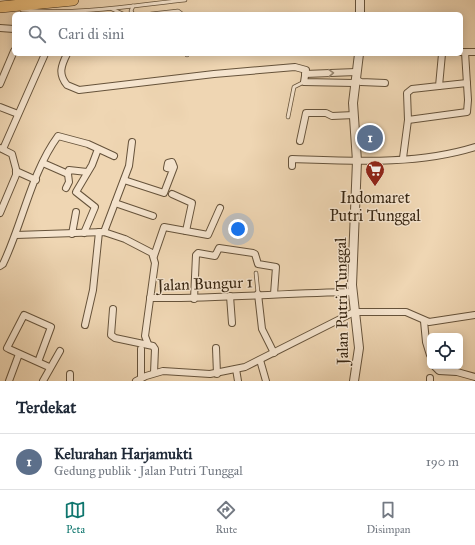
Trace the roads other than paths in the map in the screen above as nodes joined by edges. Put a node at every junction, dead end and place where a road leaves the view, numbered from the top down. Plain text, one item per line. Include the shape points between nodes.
1 (73, 0) edge
2 (185, 0) edge
3 (360, 0) edge
4 (133, 6) junction
5 (0, 7) edge
6 (111, 9) junction
7 (118, 12) edge
8 (132, 12) edge
9 (169, 12) edge
10 (179, 12) edge
11 (360, 12) edge
12 (0, 28) edge
13 (12, 29) edge
14 (463, 52) edge
15 (475, 52) edge
16 (12, 56) edge
17 (44, 56) edge
18 (66, 56) edge
19 (359, 56) edge
20 (442, 56) edge
21 (305, 74) junction
22 (355, 78) junction
23 (475, 78) edge
24 (467, 80) junction
25 (304, 82) junction
26 (385, 83) dead end
27 (0, 84) edge
28 (439, 86) junction
29 (0, 107) edge
30 (18, 114) junction
31 (354, 115) junction
32 (288, 117) dead end
33 (408, 120) junction
34 (300, 141) dead end
35 (132, 142) dead end
36 (475, 147) edge
37 (1, 148) edge
38 (98, 149) junction
39 (114, 156) dead end
40 (403, 158) junction
41 (356, 161) junction
42 (43, 164) junction
43 (292, 166) dead end
44 (172, 168) dead end
45 (16, 171) junction
46 (87, 172) junction
47 (68, 174) junction
48 (36, 180) junction
49 (124, 180) junction
50 (66, 188) dead end
51 (172, 194) dead end
52 (115, 203) junction
53 (220, 208) dead end
54 (76, 212) dead end
55 (0, 213) edge
56 (153, 216) dead end
57 (186, 231) junction
58 (101, 232) junction
59 (84, 233) junction
60 (72, 234) junction
61 (16, 236) junction
62 (154, 256) junction
63 (1, 266) edge
64 (256, 273) dead end
65 (352, 292) junction
66 (258, 294) junction
67 (274, 294) junction
68 (228, 296) junction
69 (150, 298) junction
70 (194, 299) junction
71 (113, 309) dead end
72 (354, 312) junction
73 (475, 315) edge
74 (424, 321) junction
75 (231, 323) dead end
76 (85, 325) dead end
77 (148, 344) junction
78 (427, 345) edge
79 (216, 348) dead end
80 (142, 349) dead end
81 (60, 351) dead end
82 (274, 353) junction
83 (20, 354) junction
84 (260, 360) junction
85 (38, 362) junction
86 (49, 368) junction
87 (236, 369) junction
88 (438, 369) edge
89 (154, 373) junction
90 (194, 374) junction
91 (216, 374) junction
92 (475, 376) edge
93 (142, 379) edge
94 (11, 380) edge
95 (43, 381) edge
96 (193, 381) edge
97 (238, 381) edge
98 (266, 381) edge
99 (354, 381) edge

1 - 5 highway
2 - 4 lane
3 - 11 street
4 - 6 lane
4 - 8 lane
5 - 6 lane via 51,12
6 - 7 lane
9 - 10 lane
12 - 13 street
14 - 15 street
14 - 24 street
16 - 27 street
17 - 30 street
18 - 21 street via 61,76 67,86 79,90 295,67 306,70
19 - 22 street, Jalan Putri Tunggal
20 - 28 street
21 -> 22 street
21 - 25 street
22 - 25 street
22 - 26 street via 361,82
22 - 31 street, Jalan Putri Tunggal
23 - 24 street
24 - 28 street
24 - 33 street via 468,106 465,113
25 - 32 lane via 294,87
28 - 33 street via 409,90
29 - 30 street
30 - 37 street
31 - 34 street via 306,113
31 - 41 street, Jalan Putri Tunggal
33 - 40 street
35 - 49 street
36 - 40 street via 444,155
37 - 45 street via 12,154
38 - 39 street
38 - 42 street via 59,135
38 - 46 street
40 - 41 street
41 - 43 street via 292,159
41 - 65 street, Jalan Putri Tunggal
42 - 47 street
42 - 48 street
44 - 49 street via 165,191 162,193
45 - 48 street
45 - 55 street
46 - 47 street via 69,170
46 - 59 street via 76,192 94,205
47 - 50 street via 69,182
48 - 61 street
49 - 52 street
51 - 57 street via 192,203
52 - 56 street
52 - 58 street
53 - 57 street via 210,235
54 - 60 street
57 - 62 street via 164,227
58 - 59 street, Jalan Bungur 1
58 - 62 street, Jalan Bungur 1 via 118,236 145,248
58 - 76 street
59 - 60 street, Jalan Bungur 1
60 - 61 street, Jalan Bungur 1
61 - 63 street
62 - 69 street, Jalan Bungur 1
64 - 66 lane
65 - 67 street, Jalan Bungur 1
65 - 72 street, Jalan Putri Tunggal
66 - 67 street, Jalan Bungur 1
66 - 68 street, Jalan Bungur 1
66 - 82 street via 262,329
67 - 70 street via 276,267 258,264 253,253 220,248 215,256 198,253 196,255
68 - 70 street, Jalan Bungur 1
68 - 75 street
69 - 70 street, Jalan Bungur 1
69 - 77 street via 145,336
71 - 77 street via 111,335
72 - 74 street via 406,312
72 - 82 street
72 - 99 street, Jalan Putri Tunggal via 359,348
73 - 74 street via 433,322
74 - 78 street
77 - 89 street via 155,349
79 - 91 street
80 - 93 street
81 - 86 street
82 - 84 street
83 - 85 street
83 - 85 street via 7,347 23,316 26,315 51,327
83 - 94 street
84 - 87 street
84 - 98 street
85 - 86 street
86 - 95 street
87 - 91 street
87 - 97 street
88 - 92 street
89 - 90 street via 172,371
89 - 93 street
90 - 91 street
90 - 96 street

